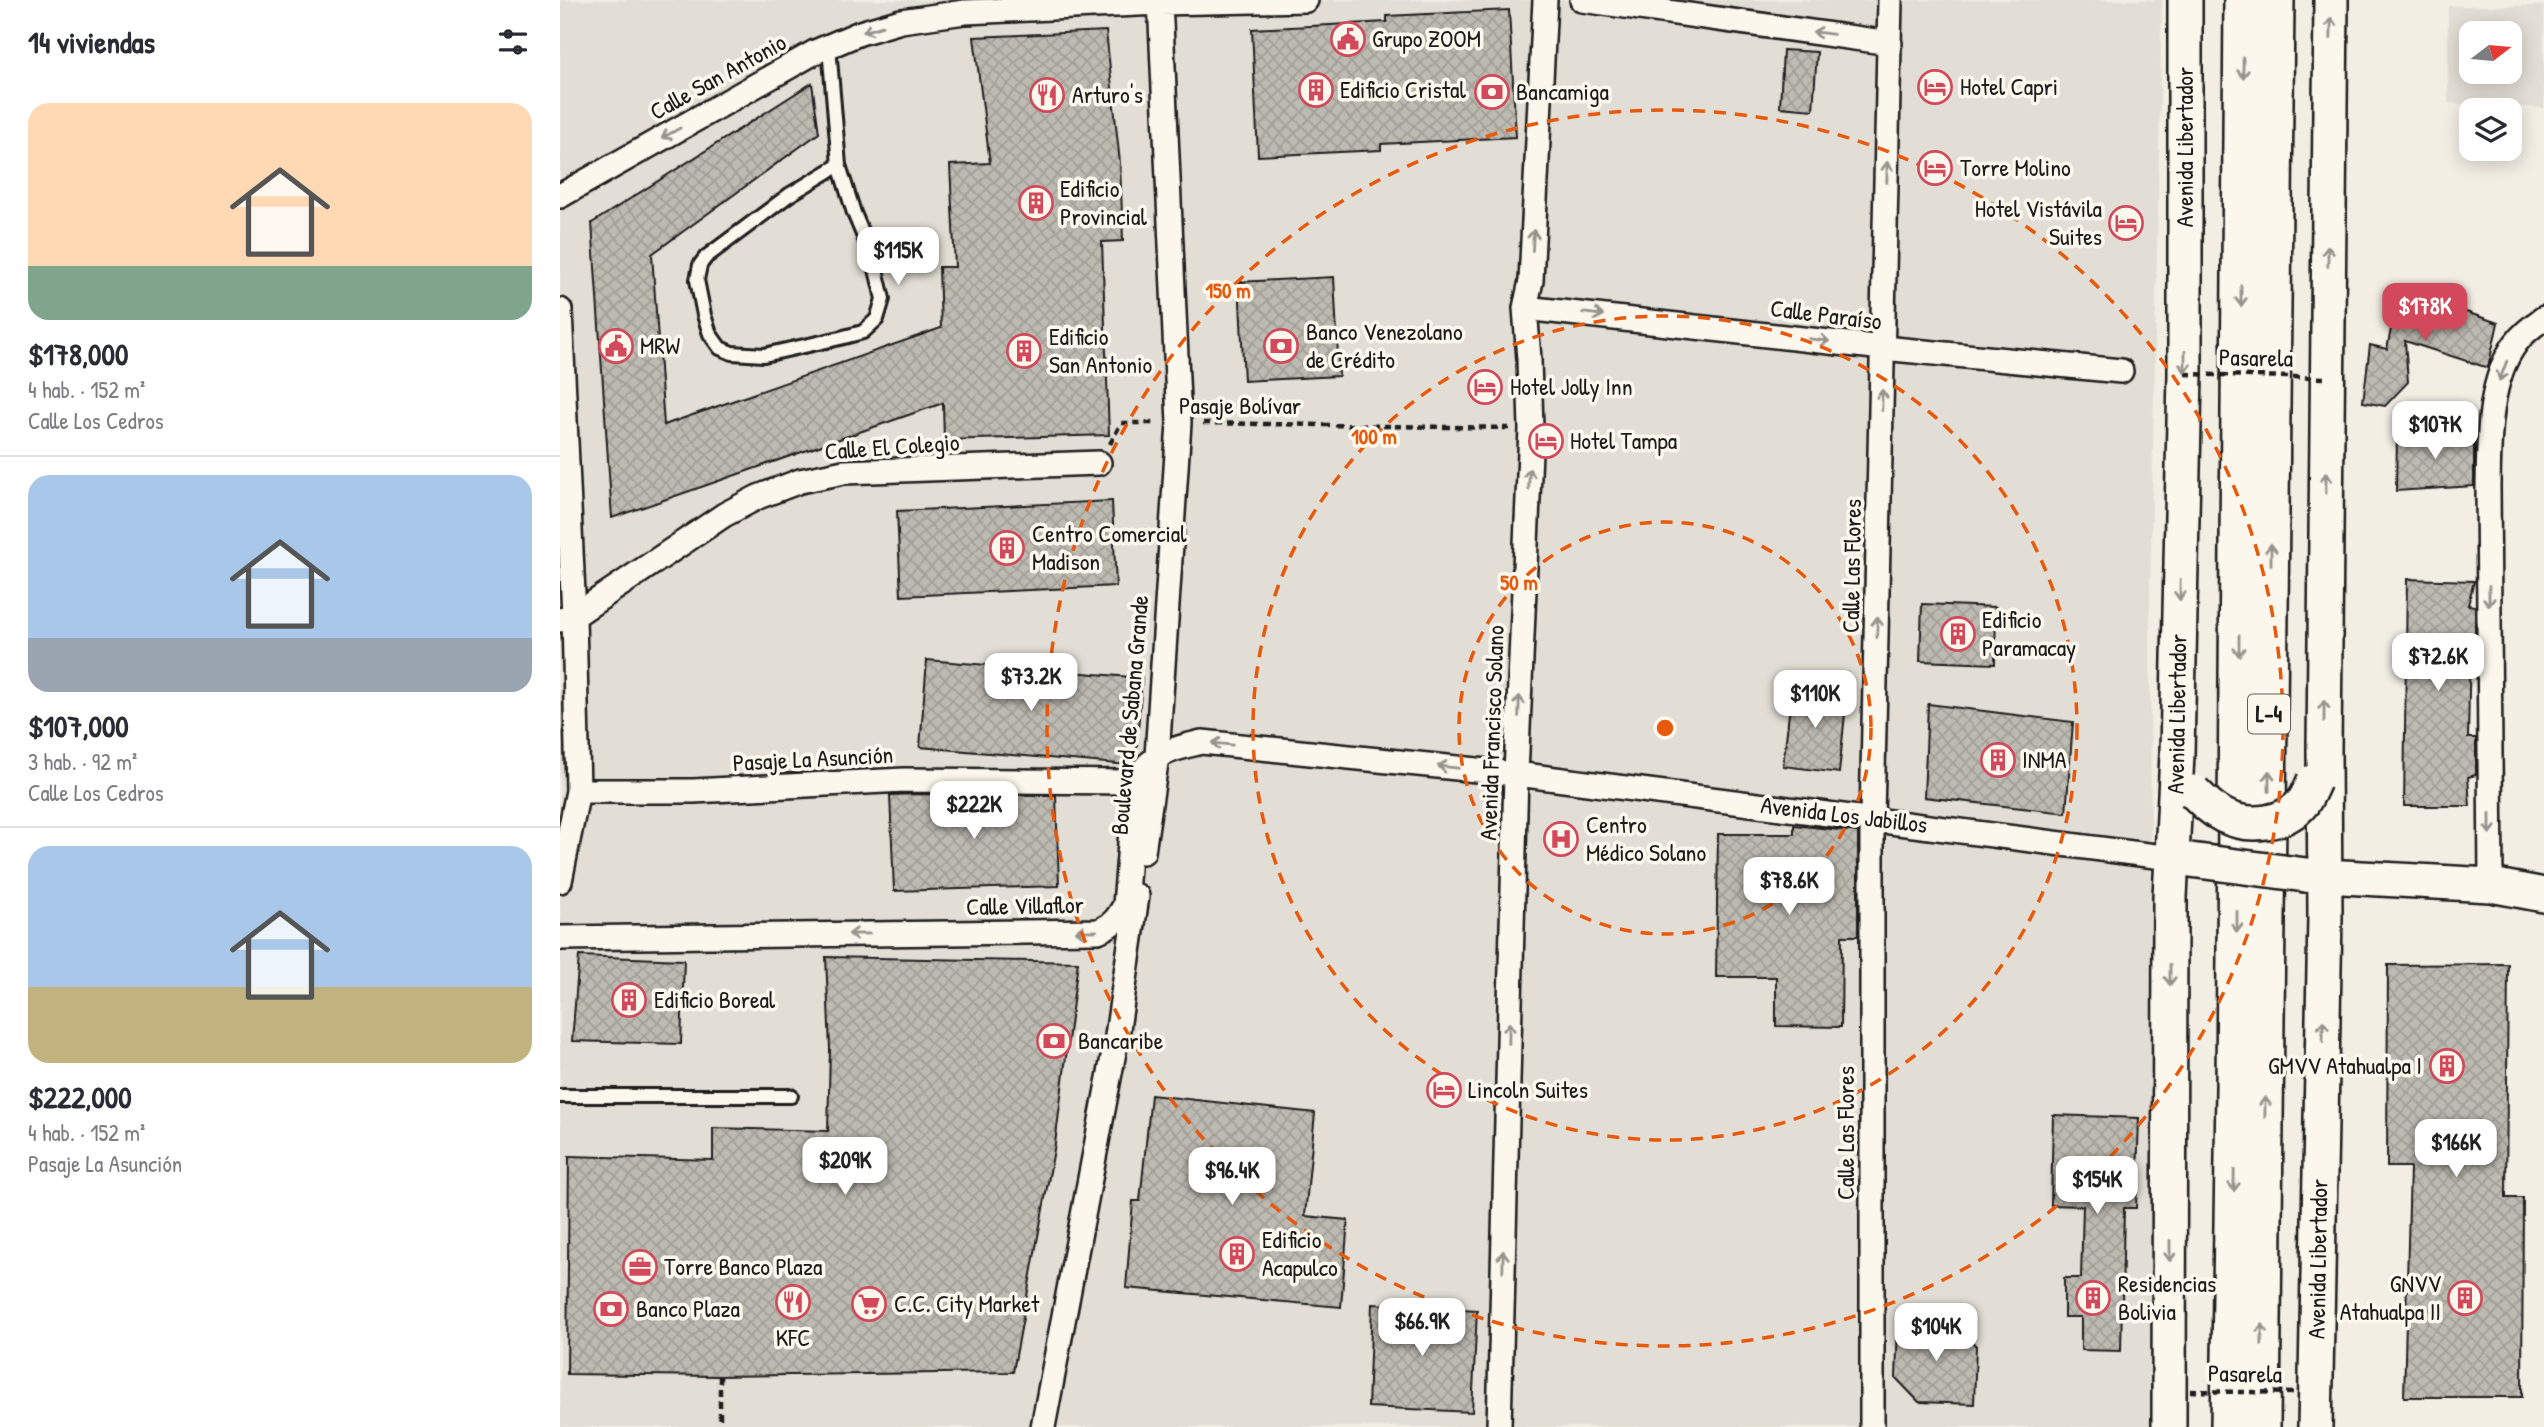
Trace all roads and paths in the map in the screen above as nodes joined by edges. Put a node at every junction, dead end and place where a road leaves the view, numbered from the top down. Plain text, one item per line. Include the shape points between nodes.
1 (1306, 0) edge
2 (1545, 0) edge
3 (1582, 0) edge
4 (1890, 0) edge
5 (2185, 0) edge
6 (2243, 0) edge
7 (2275, 0) edge
8 (2331, 0) edge
9 (1160, 2) edge
10 (1891, 43) junction
11 (829, 47) junction
12 (839, 165) junction
13 (560, 196) edge
14 (1525, 307) junction
15 (560, 310) edge
16 (2544, 318) edge
17 (1883, 348) junction
18 (2121, 371) dead end
19 (2185, 374) junction
20 (2326, 378) junction
21 (1178, 423) junction
22 (1531, 429) junction
23 (1099, 463) joint
24 (567, 618) edge
25 (2324, 749) junction
26 (2177, 754) junction
27 (1157, 756) junction
28 (1516, 774) junction
29 (1135, 782) junction
30 (578, 791) junction
31 (1872, 818) junction
32 (2180, 859) junction
33 (2315, 876) junction
34 (560, 881) edge
35 (2491, 886) junction
36 (2544, 895) edge
37 (560, 938) edge
38 (560, 1096) edge
39 (791, 1097) dead end
40 (720, 1376) dead end
41 (2190, 1391) dead end
42 (2299, 1393) dead end
43 (720, 1427) edge
44 (1043, 1427) edge
45 (1499, 1427) edge
46 (1872, 1427) edge
47 (2169, 1427) edge
48 (2230, 1427) edge
49 (2261, 1427) edge
50 (2315, 1427) edge

1 - 9 street, Calle San Antonio
14 -> 2 street, Avenida Francisco Solano via 1531,281
10 -> 3 street
4 - 10 street, Calle Las Flores
5 -> 19 main road, Avenida Libertador / L-4
6 -> 48 main road, L-4
49 -> 7 main road, L-4
20 -> 8 main road, Avenida Libertador / L-4
9 -> 11 street, Calle San Antonio via 965,12 901,21
9 - 21 street, Boulevard de Sabana Grande
17 -> 10 street, Calle Las Flores
11 - 12 lane
11 -> 13 street, Calle San Antonio
12 - 12 lane via 883,299 877,319 863,332 764,355 720,348 704,315 697,280 700,265 789,195
14 -> 17 street, Calle Paraíso
14 - 22 street, Avenida Francisco Solano
15 - 24 street
16 -> 35 street via 2515,344 2496,388 2489,427
17 - 18 street, Calle Paraíso
31 -> 17 street, Calle Las Flores
19 - 20 path, Pasarela, bridge
19 -> 26 main road, Avenida Libertador / L-4
25 -> 20 main road, Avenida Libertador / L-4
21 - 22 path, Pasaje Bolívar
21 - 23 path, Pasaje Bolívar via 1121,424
21 - 27 street, Boulevard de Sabana Grande
28 -> 22 street, Avenida Francisco Solano
23 - 24 street, Calle El Colegio via 844,472 800,481 724,515
24 - 30 street
25 - 26 main road, L-4, bridge via 2304,801 2290,814 2257,823 2224,817 2210,807 2194,792
25 - 33 main road, Avenida Libertador / L-4
26 - 32 main road, Avenida Libertador / L-4
28 -> 27 street via 1202,742
27 - 29 street
27 - 44 street, Boulevard de Sabana Grande via 1117,1037
28 - 31 street, Avenida Los Jabillos
45 -> 28 street, Avenida Francisco Solano
29 - 30 street, Pasaje La Asunción via 904,780 693,791
29 -> 37 street, Calle Villaflor via 1125,905 1119,918 1098,931
30 - 34 street
31 - 32 street, Avenida Los Jabillos
31 - 46 street, Calle Las Flores
32 - 33 main road, bridge
32 -> 47 main road, Avenida Libertador / L-4
33 - 35 main road
50 -> 33 main road, Avenida Libertador / L-4
35 - 36 main road
38 - 39 lane
40 - 43 path
41 - 42 path, Pasarela, bridge

